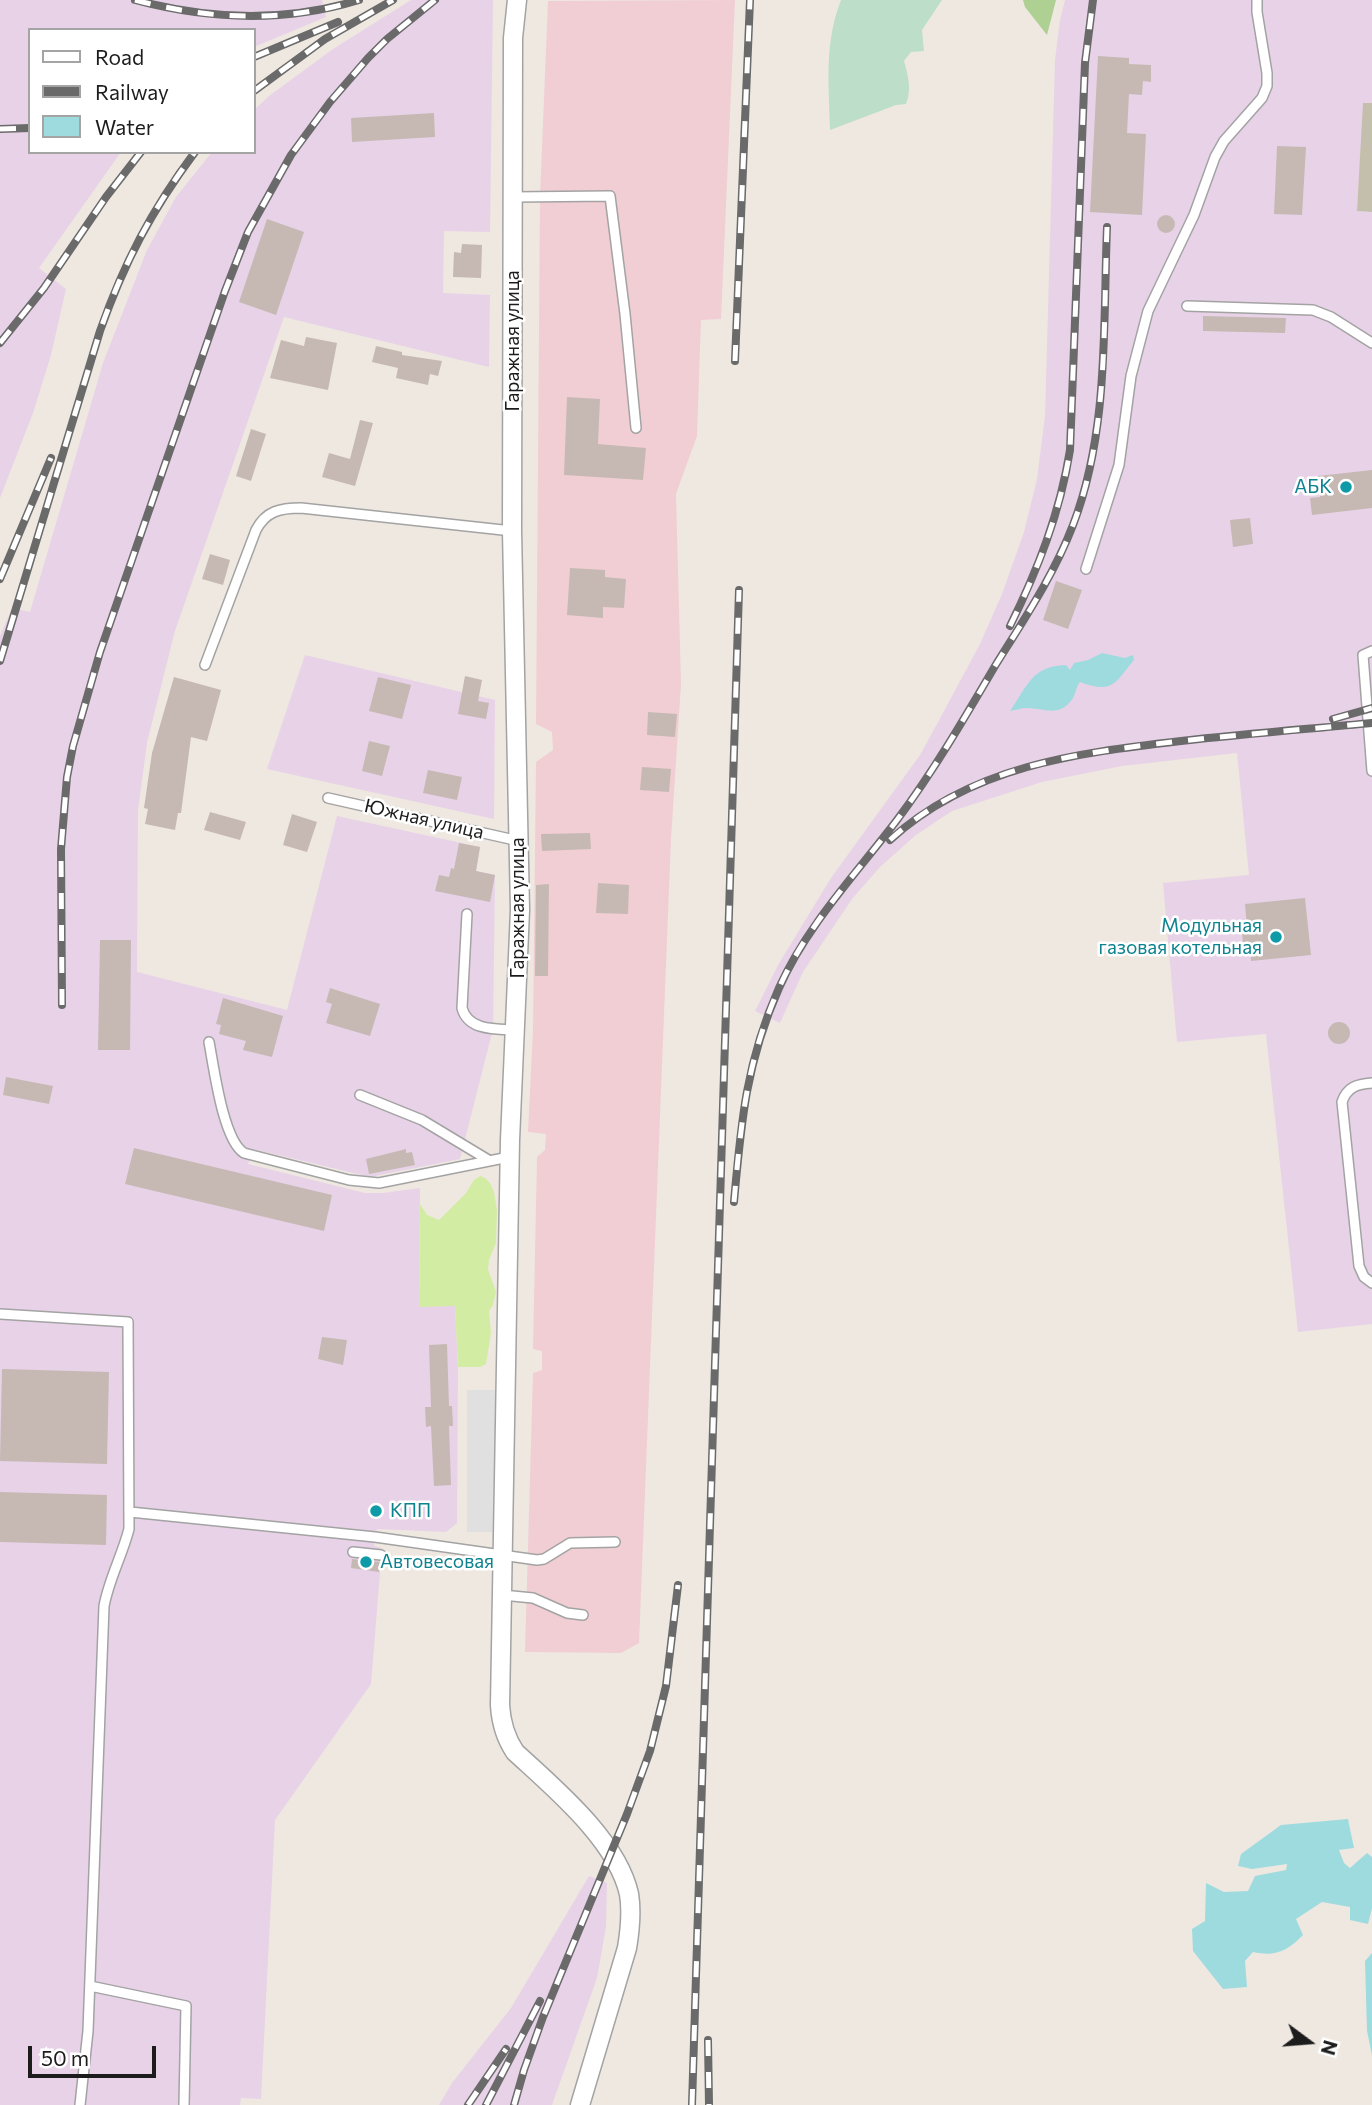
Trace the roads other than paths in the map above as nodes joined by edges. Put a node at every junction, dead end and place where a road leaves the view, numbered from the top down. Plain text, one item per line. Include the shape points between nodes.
1 (517, 0) edge
2 (1257, 0) edge
3 (514, 197) junction
4 (1187, 306) dead end
5 (1372, 344) edge
6 (636, 428) dead end
7 (512, 531) junction
8 (1086, 569) dead end
9 (1372, 651) edge
10 (205, 665) dead end
11 (1372, 771) edge
12 (328, 798) dead end
13 (519, 841) junction
14 (467, 914) dead end
15 (516, 1030) junction
16 (209, 1042) dead end
17 (1372, 1083) edge
18 (360, 1096) dead end
19 (509, 1157) junction
20 (490, 1161) junction
21 (1372, 1283) edge
22 (0, 1314) edge
23 (130, 1511) junction
24 (615, 1542) dead end
25 (353, 1552) dead end
26 (381, 1555) dead end
27 (503, 1556) junction
28 (502, 1595) junction
29 (583, 1615) dead end
30 (90, 1986) junction
31 (80, 2105) edge
32 (184, 2105) edge
33 (580, 2105) edge

1 - 3 street, Гаражная улица
2 - 8 lane via 1267,86 1215,157 1194,215 1148,311 1131,376 1119,465
3 - 6 lane via 610,196
3 - 7 street, Гаражная улица
4 - 5 lane via 1313,310
7 - 10 lane via 301,508 272,512 256,530
7 - 13 street, Гаражная улица
9 - 11 lane via 1363,655
12 - 13 lane, Южная улица
13 - 15 street, Гаражная улица
14 - 15 lane via 463,1014 476,1025
15 - 19 street, Гаражная улица
16 - 20 lane via 229,1135 244,1153 364,1183
17 - 21 lane via 1345,1091 1342,1102 1359,1266
18 - 20 lane via 422,1120
19 - 20 lane
19 - 27 street, Гаражная улица
22 - 23 lane via 128,1322
23 - 27 lane via 375,1537
23 - 30 lane via 130,1529 104,1606
24 - 27 lane via 570,1543 537,1560
25 - 26 lane
27 - 28 street, Гаражная улица
28 - 29 lane via 533,1598
28 - 33 street, Гаражная улица via 503,1729 515,1752 598,1837 617,1863 629,1895 625,1958
30 - 31 lane
30 - 32 lane via 187,2006

